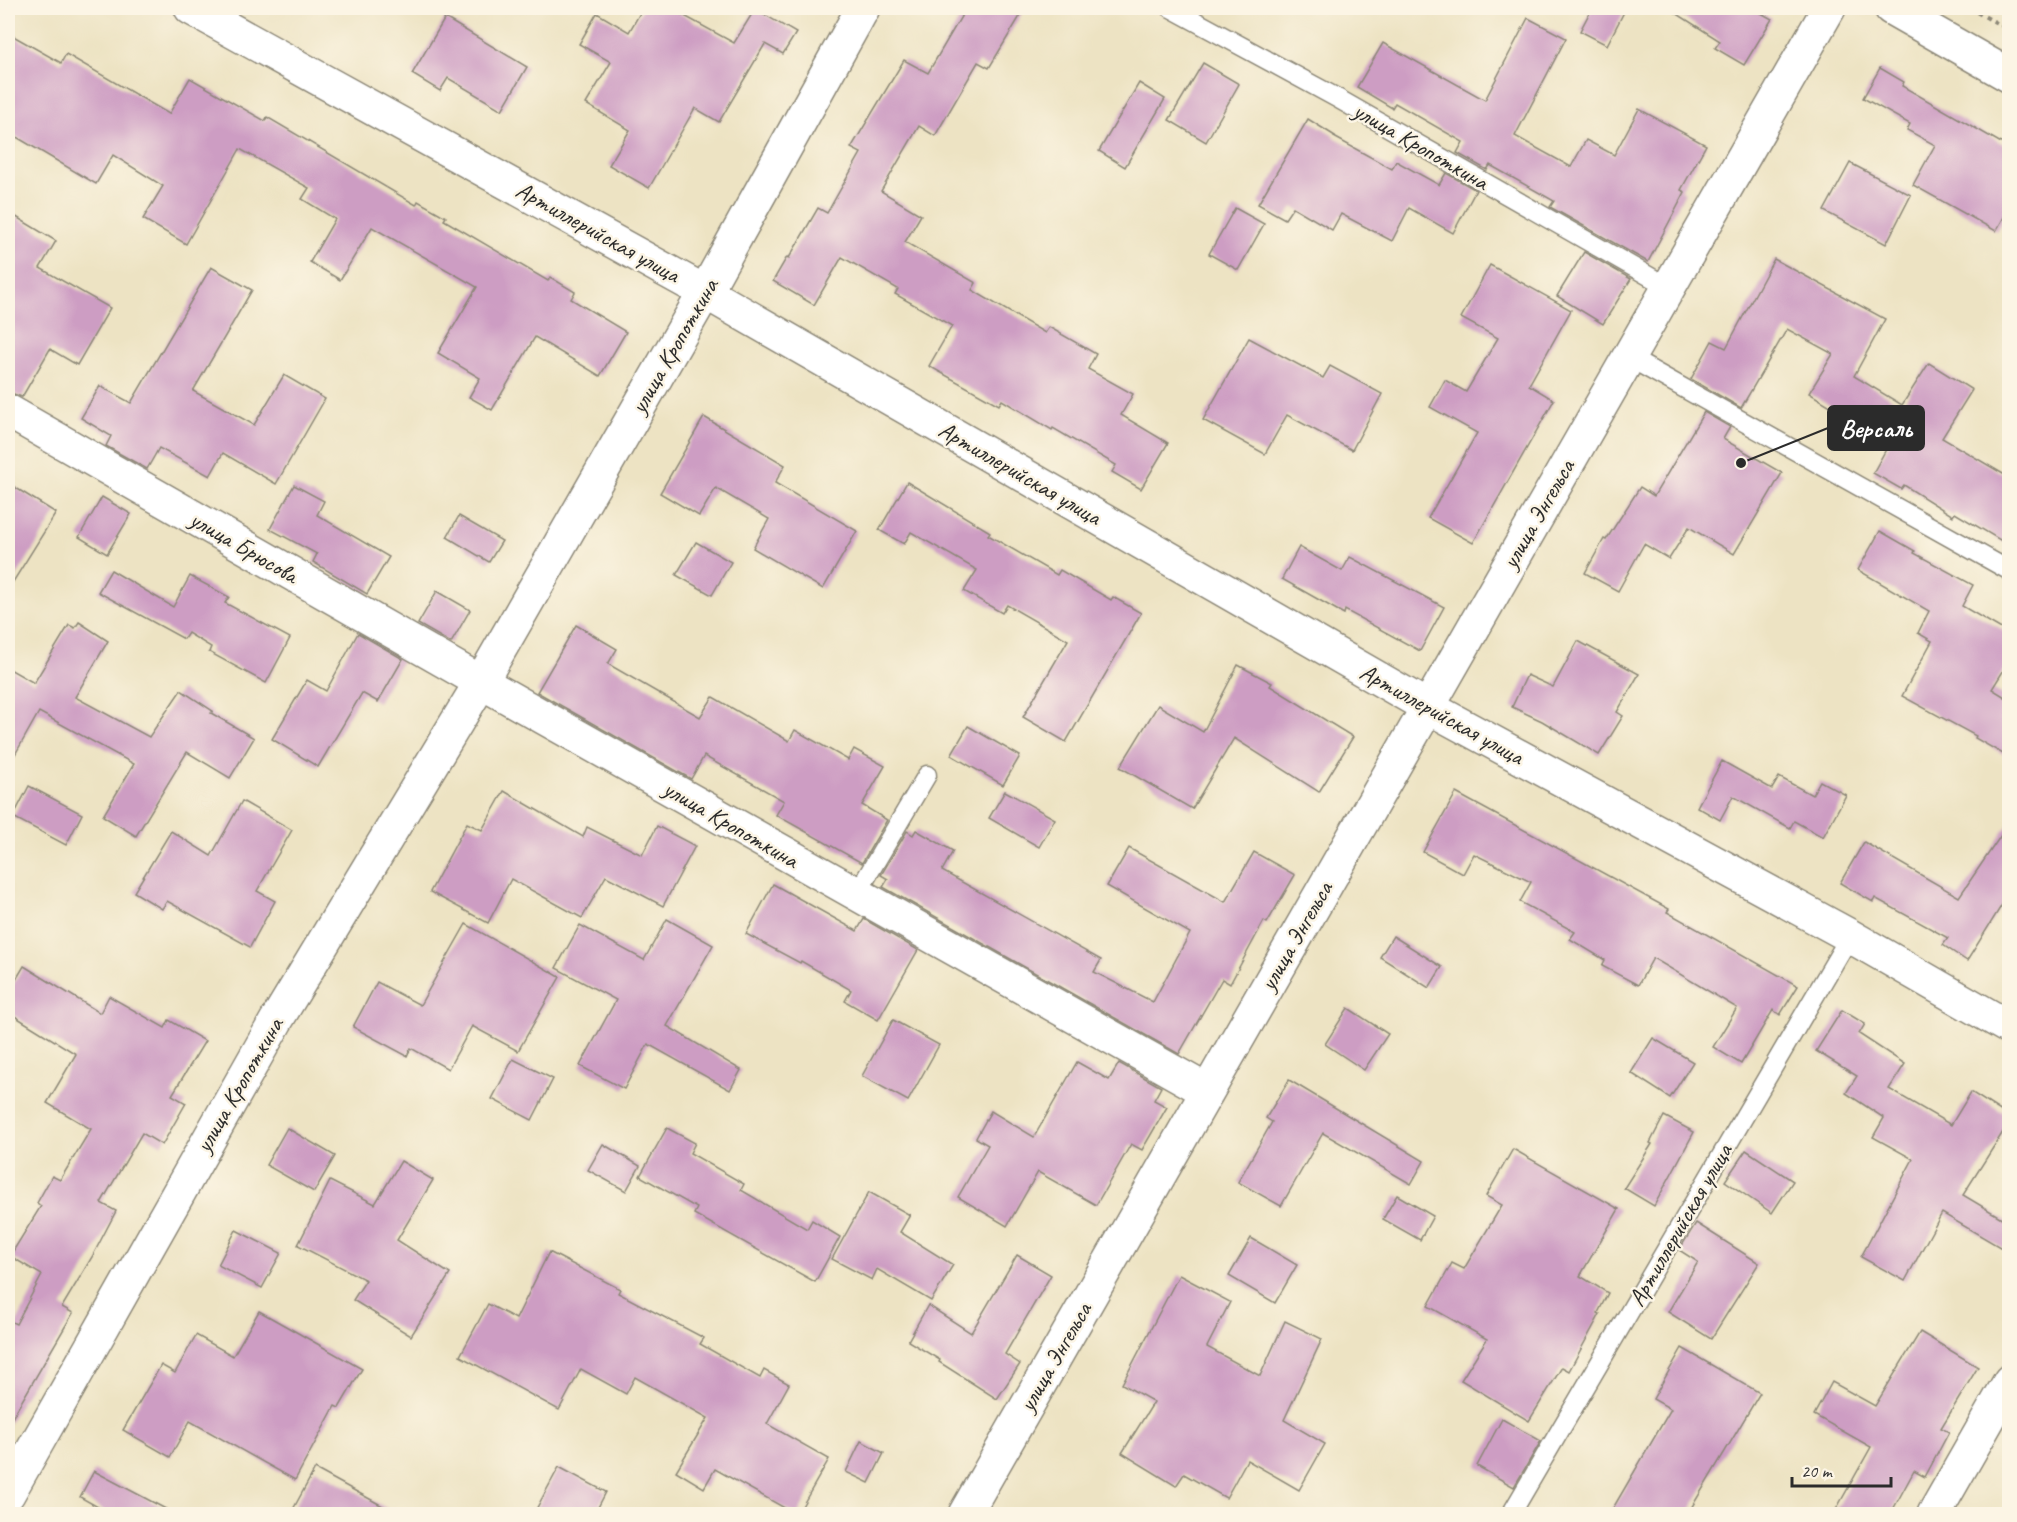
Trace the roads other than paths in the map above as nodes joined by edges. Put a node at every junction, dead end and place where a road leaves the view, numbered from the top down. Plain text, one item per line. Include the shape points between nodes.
1 (192, 8) edge
2 (863, 8) edge
3 (1171, 8) edge
4 (1828, 8) edge
5 (1891, 8) edge
6 (2010, 76) edge
7 (1668, 287) junction
8 (705, 292) junction
9 (1628, 357) junction
10 (8, 411) edge
11 (2010, 571) edge
12 (481, 682) junction
13 (1428, 707) junction
14 (927, 775) dead end
15 (856, 895) junction
16 (1850, 936) junction
17 (2010, 1028) edge
18 (1207, 1091) junction
19 (2010, 1381) edge
20 (8, 1494) edge
21 (965, 1515) edge
22 (1511, 1515) edge
23 (1934, 1515) edge

1 - 8 street, Артиллерийская улица
2 - 8 street, улица Кропоткина
3 - 7 lane, улица Кропоткина
4 - 7 street, улица Энгельса
5 - 6 street
7 - 9 street, улица Энгельса
8 - 12 street, улица Кропоткина
8 - 13 street, Артиллерийская улица
9 - 11 lane
9 - 13 street, улица Энгельса
10 - 12 street, улица Брюсова
12 - 15 street, улица Кропоткина
12 - 20 street, улица Кропоткина via 276,1021
13 - 16 street, Артиллерийская улица
13 - 18 street, улица Энгельса
14 - 15 lane
15 - 18 street, улица Кропоткина
16 - 17 street, Артиллерийская улица
16 - 22 lane, Артиллерийская улица
18 - 21 street, улица Энгельса
19 - 23 street

